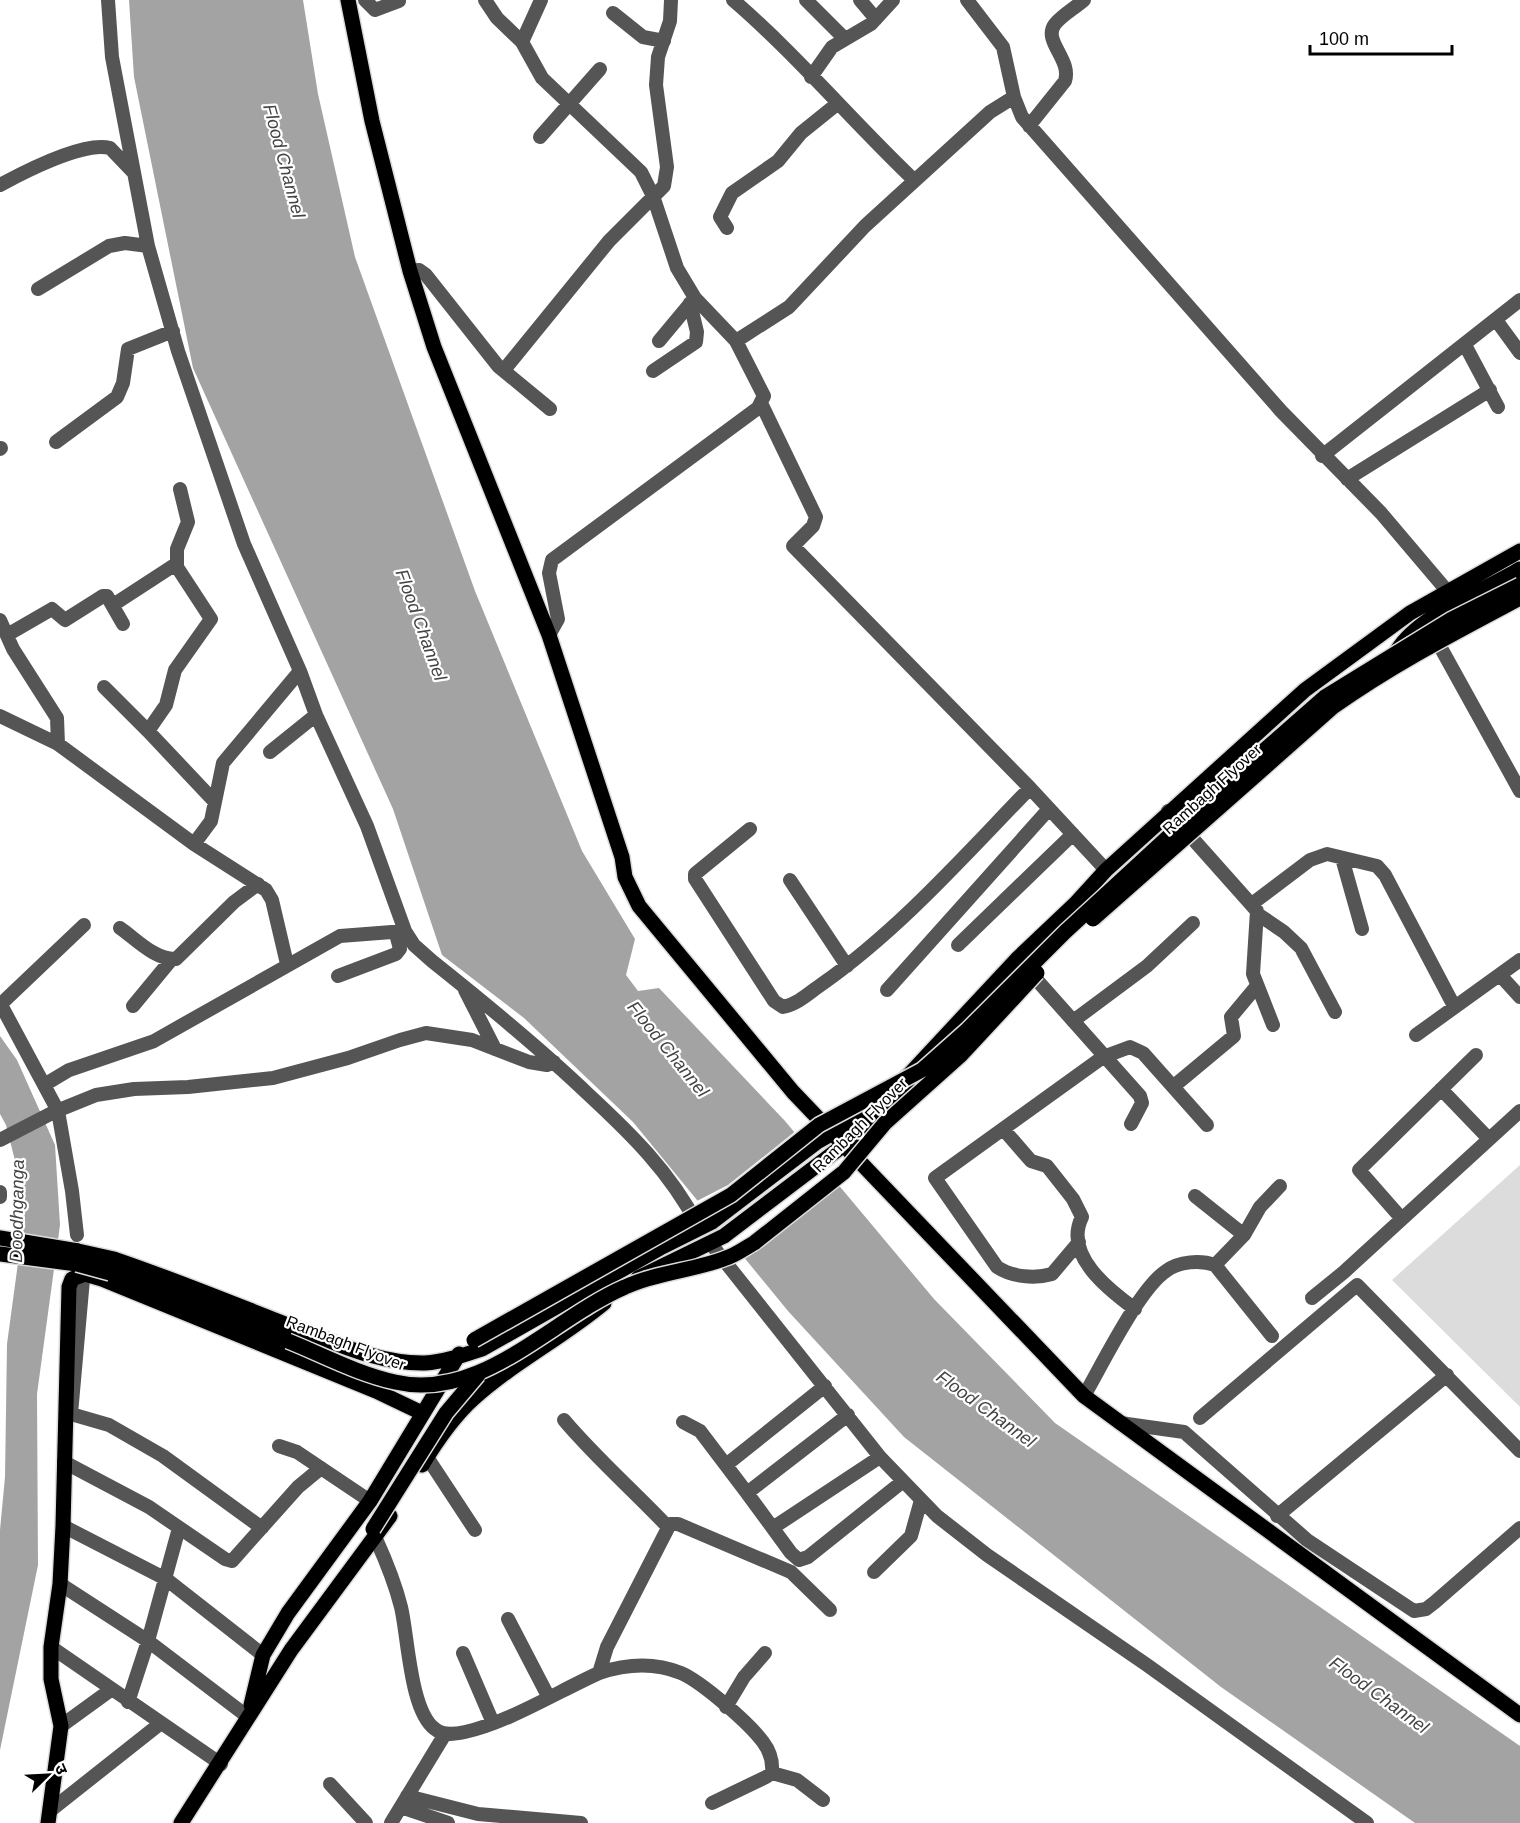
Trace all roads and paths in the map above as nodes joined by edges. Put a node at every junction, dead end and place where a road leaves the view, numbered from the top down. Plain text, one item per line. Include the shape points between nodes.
1 (108, 0) edge
2 (348, 0) edge
3 (365, 0) edge
4 (485, 0) edge
5 (541, 0) edge
6 (670, 0) edge
7 (733, 0) edge
8 (806, 0) edge
9 (860, 0) edge
10 (893, 0) edge
11 (967, 0) edge
12 (1084, 0) edge
13 (399, 1) edge
14 (613, 13) dead end
15 (876, 19) junction
16 (844, 38) junction
17 (664, 41) junction
18 (522, 42) junction
19 (600, 69) dead end
20 (811, 76) junction
21 (1014, 97) junction
22 (568, 103) junction
23 (837, 104) junction
24 (1029, 126) junction
25 (540, 137) dead end
26 (134, 173) junction
27 (914, 180) junction
28 (0, 185) edge
29 (653, 196) junction
30 (727, 228) dead end
31 (148, 246) junction
32 (410, 271) junction
33 (38, 289) dead end
34 (692, 300) junction
35 (1520, 300) edge
36 (1496, 320) junction
37 (172, 332) junction
38 (659, 341) dead end
39 (735, 341) junction
40 (1465, 345) junction
41 (1520, 353) edge
42 (504, 370) junction
43 (653, 371) dead end
44 (1490, 390) junction
45 (761, 404) junction
46 (1498, 407) dead end
47 (550, 409) dead end
48 (56, 442) dead end
49 (1322, 456) junction
50 (1347, 479) junction
51 (180, 489) dead end
52 (1520, 551) edge
53 (176, 564) junction
54 (1520, 569) edge
55 (1520, 585) edge
56 (1520, 591) edge
57 (1448, 592) junction
58 (1520, 598) edge
59 (113, 605) junction
60 (0, 620) edge
61 (123, 624) dead end
62 (549, 634) junction
63 (7, 635) junction
64 (1437, 641) junction
65 (1397, 651) junction
66 (300, 671) junction
67 (104, 687) dead end
68 (316, 715) junction
69 (0, 716) edge
70 (148, 731) junction
71 (58, 744) junction
72 (270, 752) dead end
73 (1030, 788) junction
74 (1520, 790) edge
75 (215, 802) junction
76 (1049, 809) junction
77 (1168, 811) junction
78 (1184, 828) junction
79 (750, 829) dead end
80 (1072, 834) junction
81 (194, 844) junction
82 (1342, 858) junction
83 (1106, 870) junction
84 (790, 880) dead end
85 (258, 884) junction
86 (1256, 909) junction
87 (1193, 923) dead end
88 (84, 925) dead end
89 (120, 928) dead end
90 (1362, 929) dead end
91 (401, 933) junction
92 (958, 945) dead end
93 (1017, 959) junction
94 (171, 960) junction
95 (1520, 960) edge
96 (287, 964) junction
97 (847, 966) junction
98 (1030, 973) junction
99 (1500, 975) junction
100 (338, 976) dead end
101 (463, 986) junction
102 (1256, 987) junction
103 (887, 990) dead end
104 (1520, 997) edge
105 (1, 1003) edge
106 (133, 1006) dead end
107 (1454, 1006) junction
108 (1335, 1012) dead end
109 (1073, 1021) junction
110 (1273, 1025) dead end
111 (1416, 1035) dead end
112 (495, 1049) junction
113 (1476, 1055) dead end
114 (1103, 1057) junction
115 (554, 1062) junction
116 (44, 1085) junction
117 (1174, 1086) junction
118 (1441, 1089) junction
119 (1520, 1111) edge
120 (56, 1112) junction
121 (1131, 1124) dead end
122 (1207, 1125) dead end
123 (1004, 1130) junction
124 (831, 1132) junction
125 (2, 1139) edge
126 (1489, 1139) junction
127 (843, 1144) junction
128 (1280, 1186) dead end
129 (1195, 1196) dead end
130 (1402, 1219) junction
131 (706, 1226) junction
132 (77, 1235) dead end
133 (1244, 1235) junction
134 (0, 1238) edge
135 (717, 1240) junction
136 (1079, 1242) junction
137 (0, 1254) edge
138 (1215, 1265) junction
139 (112, 1266) junction
140 (85, 1271) junction
141 (1312, 1298) dead end
142 (187, 1299) junction
143 (1135, 1309) junction
144 (1272, 1336) dead end
145 (456, 1358) junction
146 (480, 1373) junction
147 (1447, 1375) junction
148 (825, 1386) junction
149 (1084, 1396) junction
150 (424, 1410) junction
151 (848, 1415) junction
152 (1200, 1418) dead end
153 (564, 1420) dead end
154 (684, 1422) dead end
155 (1119, 1423) junction
156 (279, 1446) dead end
157 (1520, 1451) edge
158 (427, 1457) junction
159 (880, 1457) junction
160 (393, 1461) junction
161 (64, 1462) junction
162 (726, 1465) junction
163 (321, 1468) junction
164 (417, 1473) junction
165 (902, 1482) junction
166 (747, 1493) junction
167 (921, 1500) junction
168 (370, 1501) junction
169 (1277, 1516) junction
170 (63, 1526) junction
171 (667, 1527) junction
172 (774, 1527) junction
173 (179, 1528) junction
174 (262, 1528) junction
175 (1520, 1528) edge
176 (475, 1530) dead end
177 (374, 1534) junction
178 (874, 1572) dead end
179 (166, 1579) junction
180 (60, 1584) junction
181 (830, 1610) dead end
182 (508, 1619) dead end
183 (148, 1641) junction
184 (51, 1647) junction
185 (463, 1653) dead end
186 (765, 1653) dead end
187 (263, 1655) junction
188 (599, 1673) junction
189 (112, 1689) junction
190 (548, 1696) junction
191 (128, 1702) junction
192 (726, 1707) junction
193 (1520, 1715) edge
194 (248, 1717) junction
195 (161, 1723) junction
196 (493, 1723) junction
197 (61, 1726) junction
198 (445, 1734) junction
199 (221, 1764) junction
200 (772, 1773) junction
201 (330, 1784) dead end
202 (824, 1800) dead end
203 (404, 1802) junction
204 (712, 1803) dead end
205 (50, 1816) edge
206 (581, 1822) edge
207 (181, 1823) edge
208 (366, 1823) edge
209 (391, 1823) edge
210 (448, 1823) edge
211 (1367, 1823) edge

1 - 26 street via 112,57
2 - 32 main road via 372,121
3 - 13 street via 375,10
4 - 18 street
5 - 18 street
6 - 17 street via 670,21
7 - 20 street
8 - 16 street
9 - 15 street
10 - 15 street
11 - 21 street via 1004,47
12 - 24 street via 1053,26 1054,44 1067,64 1068,74
14 - 17 street via 643,37
15 - 16 street
16 - 20 street via 826,53
17 - 29 street via 658,57 656,85 667,177
18 - 22 street via 536,71
19 - 22 street
20 - 23 street
21 - 24 street
21 - 27 street via 990,112
22 - 25 street
22 - 29 street via 641,172
23 - 27 street
23 - 30 street via 801,133 778,161 732,193 720,217
24 - 49 street
26 - 28 street via 110,148 93,147
26 - 31 street
27 - 39 street via 846,244 800,297
29 - 34 street
29 - 42 street via 609,241
31 - 33 street via 109,246
31 - 37 street
32 - 42 street via 419,270 426,275
32 - 62 main road via 434,347
34 - 38 street
34 - 39 street
34 - 43 street via 696,342
35 - 36 street
36 - 40 street
36 - 41 street
37 - 48 street via 128,350 117,397
37 - 66 street via 244,543
39 - 45 street via 762,388
40 - 44 street
40 - 49 street
42 - 47 street
44 - 46 street
44 - 50 street
45 - 62 street via 552,560 549,573 558,619
45 - 73 street via 816,517 813,526 793,546
49 - 50 street
50 - 57 street
51 - 53 street via 188,522 177,549
52 - 57 main road
53 - 59 street
53 - 70 street via 211,619 175,670 166,705
54 - 65 main road via 1426,621 1404,638
55 - 65 main road, Rambagh Flyover, bridge
56 - 78 main road via 1454,624 1334,699
57 - 77 main road via 1410,613 1305,690
58 - 64 main road, Rambagh Flyover, bridge
59 - 61 street
59 - 63 street via 103,596 65,620 52,609
60 - 63 street
62 - 124 main road via 631,892 793,1092
63 - 71 street via 57,718
64 - 74 street
64 - 146 main road, Rambagh Flyover, bridge via 1369,681 1296,737 1033,977 961,1055 885,1123 843,1172 754,1243 728,1258 626,1286 582,1308
65 - 145 main road, Rambagh Flyover, bridge via 1325,698 1278,737 1065,932 922,1070 819,1125 731,1195 465,1345
66 - 68 street
66 - 75 street via 223,764
67 - 70 street
68 - 72 street
68 - 91 street via 367,826
69 - 71 street
70 - 75 street
71 - 81 street
73 - 76 street
73 - 97 street via 915,907
75 - 81 street via 211,820
76 - 80 street
76 - 103 street
77 - 78 street
77 - 83 main road
78 - 86 street
78 - 98 main road
79 - 97 street via 695,874 695,879 774,1001 790,1005
80 - 83 street
80 - 92 street
81 - 85 street
82 - 86 street via 1327,854 1315,857
82 - 90 street
82 - 107 street via 1382,869
83 - 93 main road
84 - 97 street
85 - 94 street via 234,902 181,957
85 - 96 street via 272,900
86 - 102 street via 1252,963
86 - 108 street via 1301,948
87 - 109 street via 1147,966
88 - 105 street
89 - 94 street
91 - 96 street via 346,934
91 - 100 street via 396,954
91 - 101 street
93 - 98 street
93 - 124 main road via 901,1084 874,1108
94 - 106 street
95 - 99 street
96 - 116 street via 154,1041 69,1070
98 - 109 street
98 - 127 main road via 974,1031 865,1129
99 - 104 street
99 - 107 street
101 - 112 street
101 - 115 street
102 - 110 street
102 - 117 street via 1231,1017 1234,1036
105 - 116 street
107 - 111 street
109 - 114 street
112 - 115 street via 529,1062
112 - 120 street via 472,1040 426,1033 273,1078 134,1089 96,1095
113 - 118 street
114 - 117 street via 1137,1048
114 - 121 street via 1142,1100
114 - 123 street
115 - 131 street via 651,1156
116 - 120 street
117 - 122 street
118 - 126 street
118 - 130 street via 1359,1170
119 - 126 street
120 - 125 street
120 - 132 street
123 - 136 street via 1031,1161 1047,1166 1073,1199 1082,1217 1077,1231
123 - 136 street via 935,1178 993,1262 1005,1272 1026,1276 1053,1274
124 - 127 main road
124 - 131 main road
126 - 130 street
127 - 135 main road
127 - 149 main road
128 - 133 street via 1260,1207
129 - 133 street
130 - 141 street
131 - 145 main road via 482,1349
133 - 138 street
134 - 139 main road, bridge via 78,1251
135 - 148 street
135 - 158 main road via 643,1275 498,1378 471,1401
136 - 143 street via 1095,1277
137 - 139 main road, bridge
138 - 143 street via 1198,1261 1166,1270
138 - 144 street
139 - 142 main road, Rambagh Flyover
139 - 145 main road via 172,1278 384,1359 426,1363
140 - 150 main road
140 - 161 main road via 72,1279 69,1287
140 - 174 street via 71,1414 109,1425 163,1456
142 - 146 main road, Rambagh Flyover, bridge via 393,1382 438,1385
142 - 150 main road via 197,1314 408,1397
143 - 149 street
145 - 150 main road, Rambagh Flyover
146 - 177 main road, bridge via 446,1413
147 - 152 street via 1357,1285
147 - 157 street
147 - 169 street
148 - 151 street
148 - 162 street
149 - 155 main road
150 - 160 main road, Rambagh Flyover
151 - 159 street
151 - 166 street
153 - 171 street
154 - 162 street via 700,1431
155 - 169 street via 1184,1432
155 - 193 main road
156 - 163 street via 297,1452
158 - 164 main road
158 - 176 street
159 - 165 street
159 - 172 street
160 - 164 main road
160 - 168 main road, Rambagh Flyover
161 - 170 main road
161 - 173 street via 149,1507
162 - 166 street
163 - 168 street
163 - 174 street via 298,1487
164 - 177 main road
165 - 167 street
165 - 172 street via 804,1559 790,1553
166 - 172 street
167 - 178 street via 911,1536
167 - 211 street via 987,1555
168 - 187 main road, Rambagh Flyover via 288,1613
169 - 175 street via 1414,1611 1435,1602
170 - 179 street
170 - 180 main road
171 - 181 street via 678,1524 791,1572
171 - 188 street via 607,1647
173 - 174 street via 232,1561
173 - 179 street
177 - 194 main road via 297,1630 291,1650
177 - 198 street via 392,1573 401,1606 413,1685 429,1724
179 - 183 street
179 - 187 street
180 - 183 street
180 - 184 main road
182 - 190 street
183 - 191 street
183 - 194 street
184 - 189 street
184 - 197 main road via 51,1679
185 - 196 street
186 - 192 street
187 - 194 main road, Rambagh Flyover
188 - 190 street
188 - 192 street via 631,1665 672,1671 699,1683
189 - 191 street
189 - 197 street
190 - 196 street
191 - 195 street
192 - 200 street via 763,1741
194 - 199 main road
195 - 199 street
195 - 205 street
196 - 198 street
197 - 205 main road
198 - 203 street
199 - 207 main road
200 - 202 street via 797,1780
200 - 204 street
201 - 208 street
203 - 206 street via 478,1814
203 - 209 street
203 - 210 street

